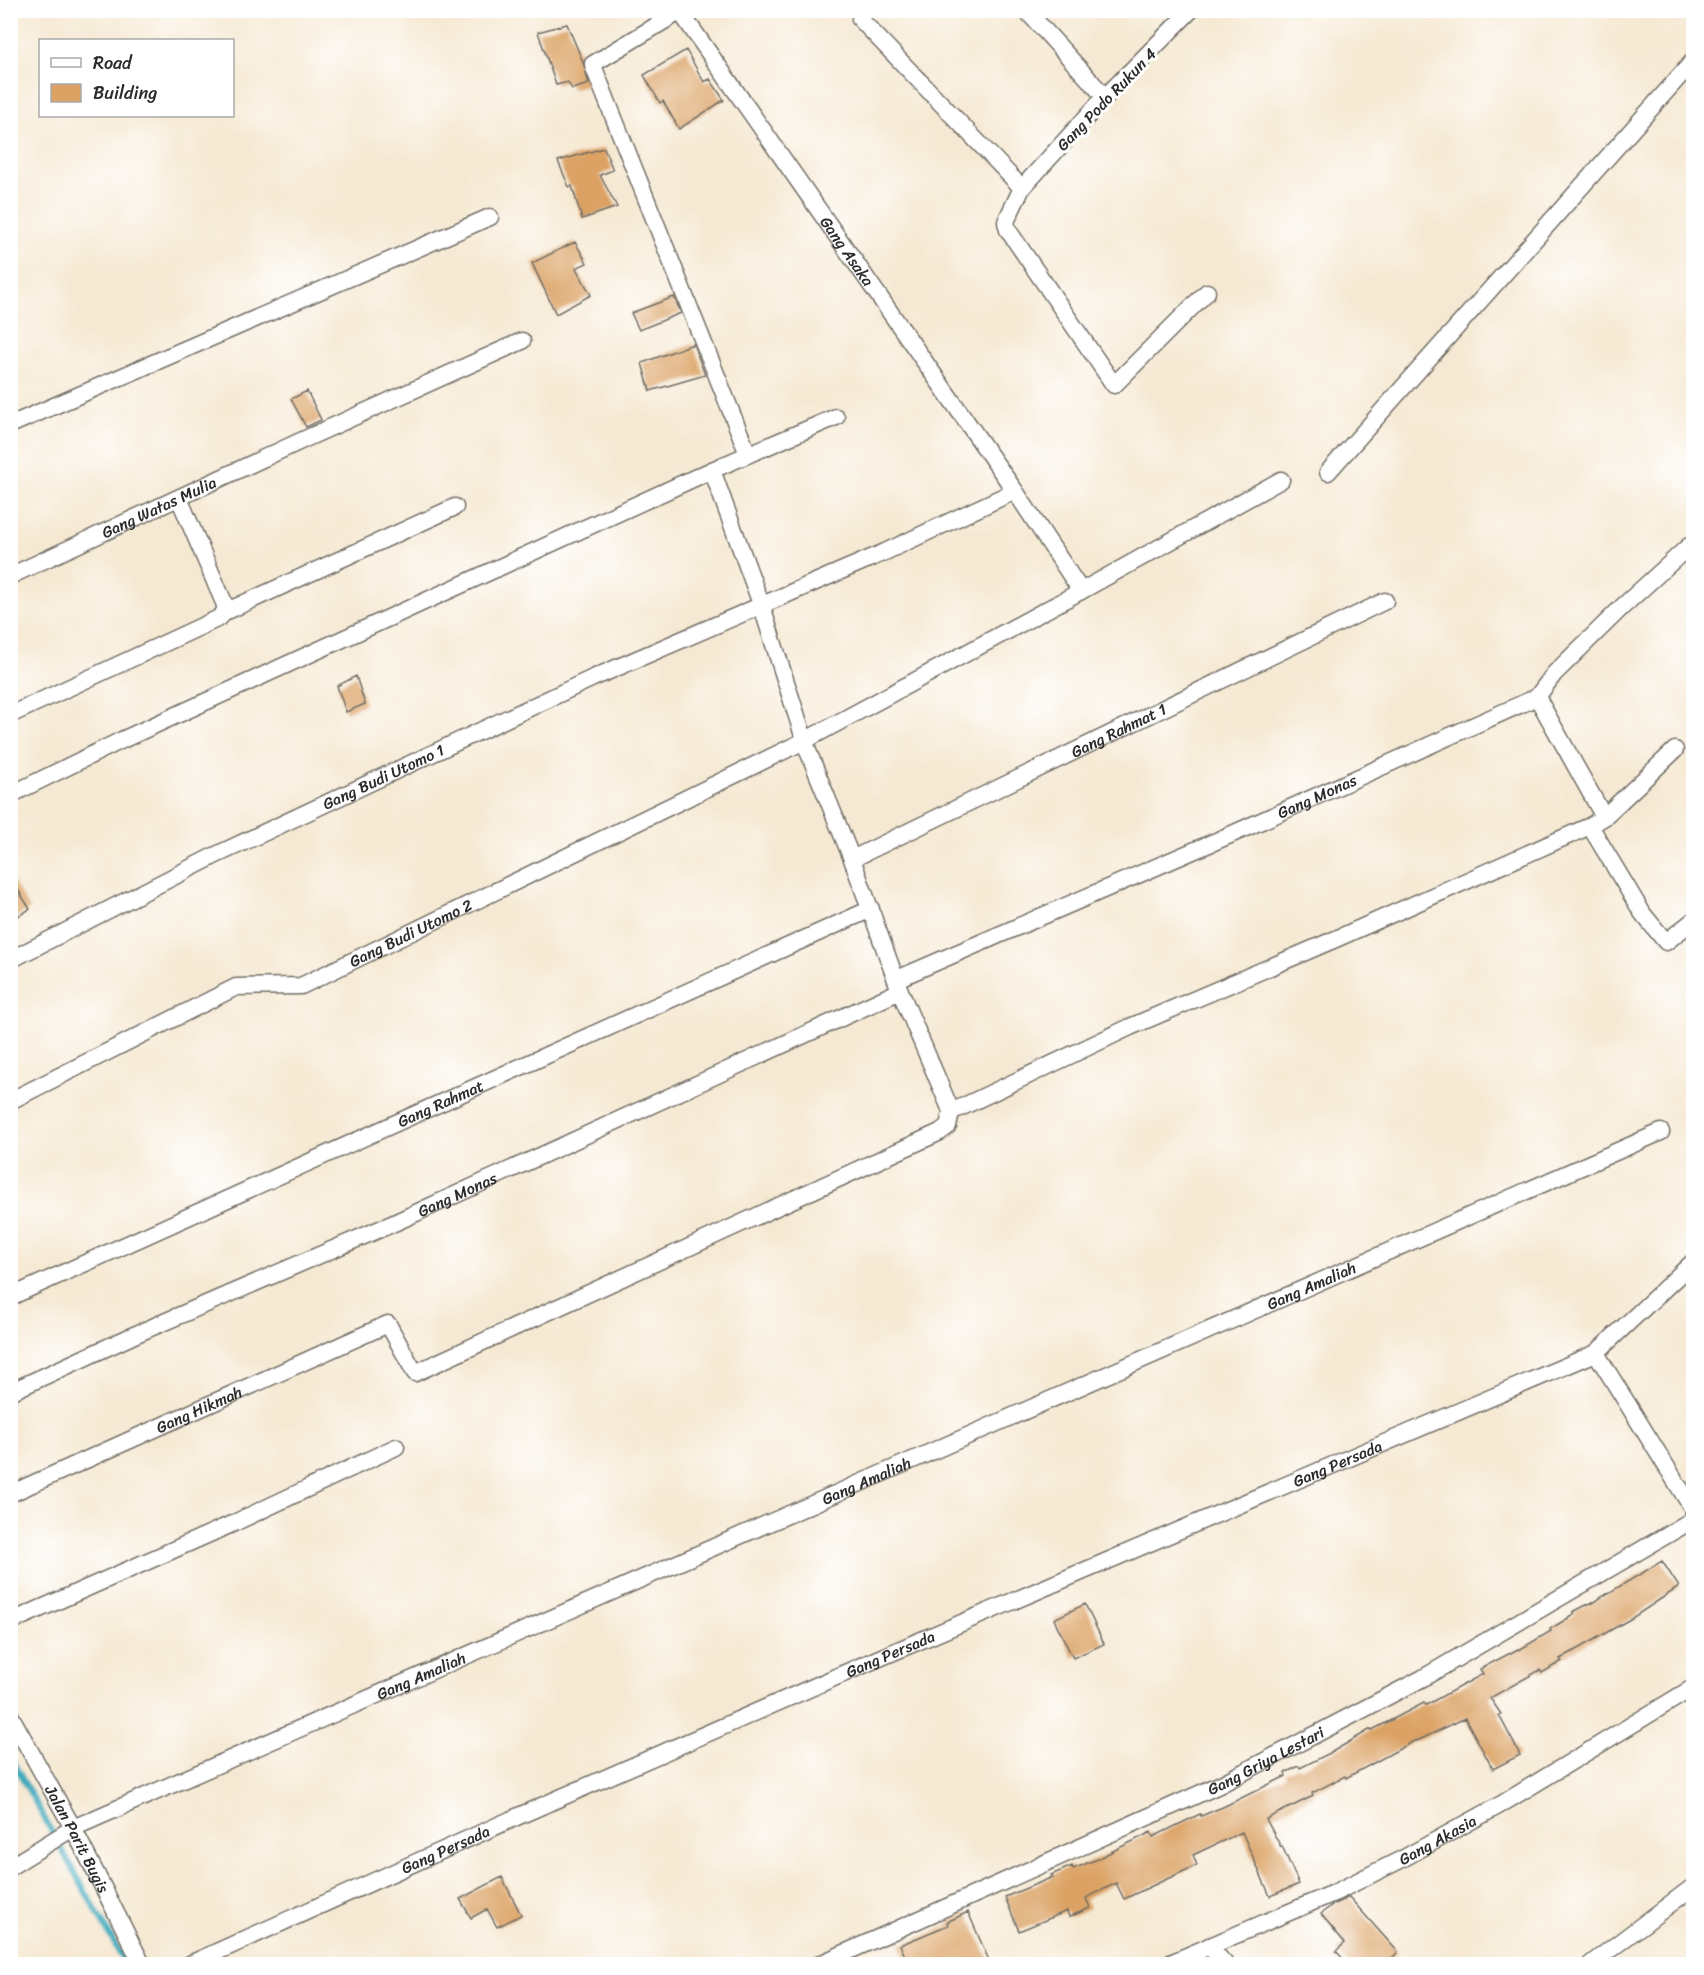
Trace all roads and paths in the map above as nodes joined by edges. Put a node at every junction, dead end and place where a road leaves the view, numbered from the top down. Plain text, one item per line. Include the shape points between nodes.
1 (1026, 10) edge
2 (1191, 10) edge
3 (679, 11) edge
4 (861, 19) dead end
5 (1694, 60) edge
6 (1105, 97) junction
7 (1023, 188) junction
8 (490, 217) dead end
9 (1207, 292) dead end
10 (522, 341) dead end
11 (836, 417) dead end
12 (10, 425) edge
13 (748, 454) junction
14 (712, 470) junction
15 (1328, 472) dead end
16 (1281, 480) dead end
17 (1015, 491) junction
18 (178, 498) junction
19 (455, 507) dead end
20 (1689, 546) dead end
21 (10, 576) edge
22 (1081, 591) junction
23 (1384, 601) dead end
24 (761, 604) junction
25 (225, 612) junction
26 (1538, 697) junction
27 (10, 715) edge
28 (804, 741) junction
29 (1675, 750) dead end
30 (10, 795) edge
31 (1597, 822) junction
32 (852, 859) junction
33 (871, 909) junction
34 (1694, 920) edge
35 (10, 960) edge
36 (898, 985) junction
37 (10, 1101) edge
38 (952, 1109) junction
39 (1661, 1132) dead end
40 (1694, 1261) edge
41 (10, 1297) edge
42 (1596, 1353) junction
43 (10, 1392) edge
44 (396, 1448) dead end
45 (10, 1494) edge
46 (1694, 1511) edge
47 (1694, 1519) edge
48 (10, 1622) edge
49 (1694, 1687) edge
50 (10, 1715) edge
51 (72, 1829) junction
52 (14, 1864) edge
53 (1694, 1886) edge
54 (1209, 1946) junction
55 (142, 1965) edge
56 (190, 1965) edge
57 (820, 1965) edge
58 (1168, 1965) edge
59 (1225, 1965) edge
60 (1591, 1965) edge

1 - 6 street
2 - 6 street, Gang Podo Rukun 4
3 - 13 street via 593,64
3 - 17 street, Gang Asaka
4 - 7 street
5 - 15 street
6 - 7 street, Gang Podo Rukun 4
7 - 9 street, Gang Podo Rukun 4 via 1006,222 1008,230 1114,385
8 - 12 street
10 - 18 street, Gang Watas Mulia
11 - 13 street
13 - 14 street
14 - 24 street
14 - 30 street
16 - 22 street, Gang Budi Utomo 2
17 - 22 street, Gang Asaka
17 - 24 street, Gang Budi Utomo 1
18 - 21 street, Gang Watas Mulia
18 - 25 street
19 - 25 street
20 - 26 street via 1554,674
22 - 28 street, Gang Budi Utomo 2
23 - 32 street, Gang Rahmat 1
24 - 28 street
24 - 35 street, Gang Budi Utomo 1 via 593,678 223,852
25 - 27 street
26 - 31 street
26 - 36 street, Gang Monas
28 - 32 street
28 - 37 street, Gang Budi Utomo 2 via 301,986 236,987
29 - 31 street
31 - 34 street via 1643,914 1665,942
31 - 38 street
32 - 33 street
33 - 36 street
33 - 41 street, Gang Rahmat
36 - 38 street
36 - 43 street, Gang Monas via 394,1223
38 - 45 street, Gang Hikmah via 948,1126 940,1132 415,1373 388,1324
39 - 51 street, Gang Amaliah
40 - 42 street
42 - 46 street
42 - 56 street, Gang Persada via 877,1659
44 - 48 street
47 - 57 street, Gang Griya Lestari via 1423,1678 1219,1785
49 - 54 street, Gang Akasia via 1500,1805 1404,1858 1334,1893
50 - 51 street, Jalan Parit Bugis
51 - 52 street, Gang Amaliah
51 - 55 street, Jalan Parit Bugis
53 - 60 street
54 - 58 street, Gang Akasia
54 - 59 street

